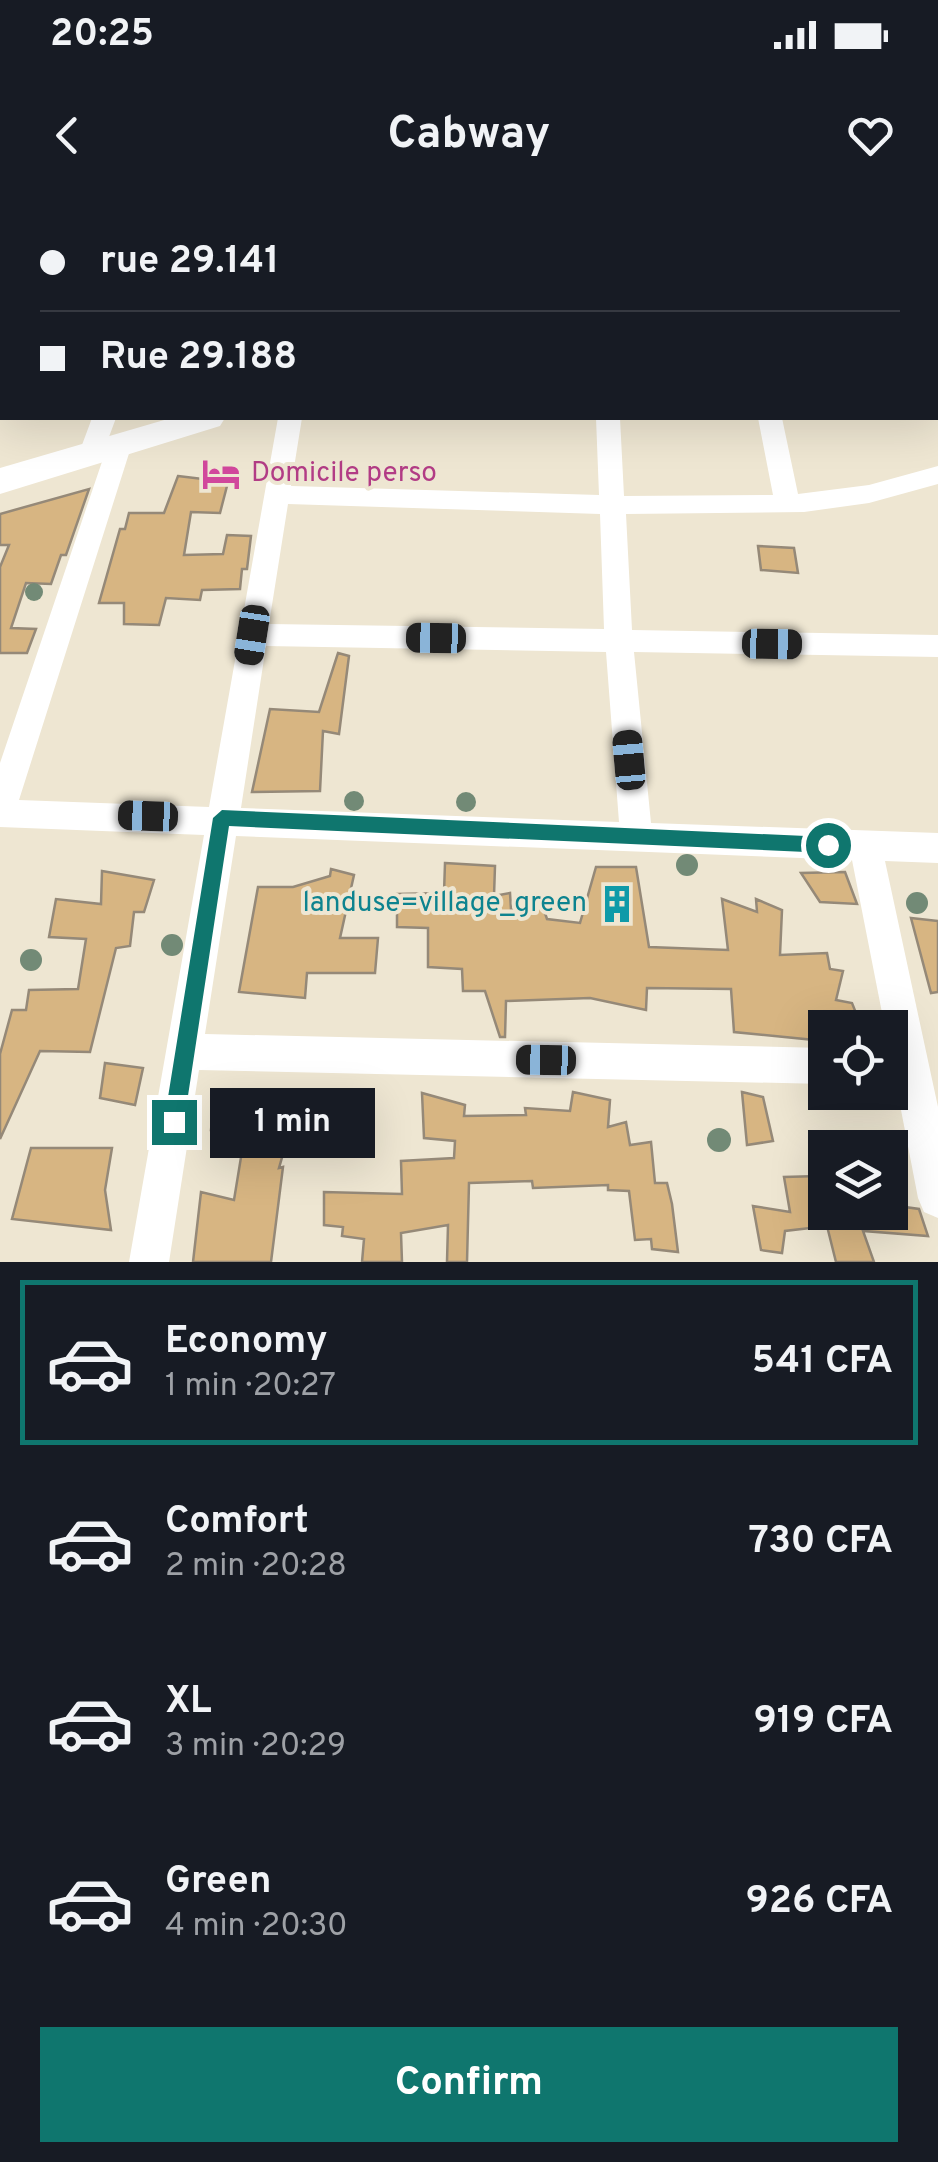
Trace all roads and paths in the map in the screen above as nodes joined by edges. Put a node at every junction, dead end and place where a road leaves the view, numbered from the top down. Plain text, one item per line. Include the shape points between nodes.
1 (198, 420) edge
2 (290, 420) edge
3 (608, 420) edge
4 (770, 420) edge
5 (105, 438) edge
6 (938, 475) edge
7 (0, 480) edge
8 (276, 495) junction
9 (788, 504) junction
10 (612, 505) junction
11 (252, 635) junction
12 (619, 642) junction
13 (938, 646) edge
14 (0, 811) edge
15 (222, 818) junction
16 (636, 838) junction
17 (866, 847) junction
18 (938, 848) edge
19 (891, 1010) edge
20 (187, 1052) junction
21 (808, 1066) edge
22 (908, 1095) edge
23 (938, 1198) edge
24 (149, 1262) edge

1 - 5 street
2 - 8 street
3 - 10 street
4 - 9 street
5 - 7 street
5 - 14 street
6 - 9 street via 858,500
8 - 10 street
8 - 11 street
9 - 10 street
10 - 12 street
11 - 12 street
11 - 15 street
12 - 13 street
12 - 16 street
14 - 15 street
15 - 16 street
15 - 20 street
16 - 17 street
17 - 18 street
17 - 19 street
20 - 21 street
20 - 24 street
22 - 23 street

